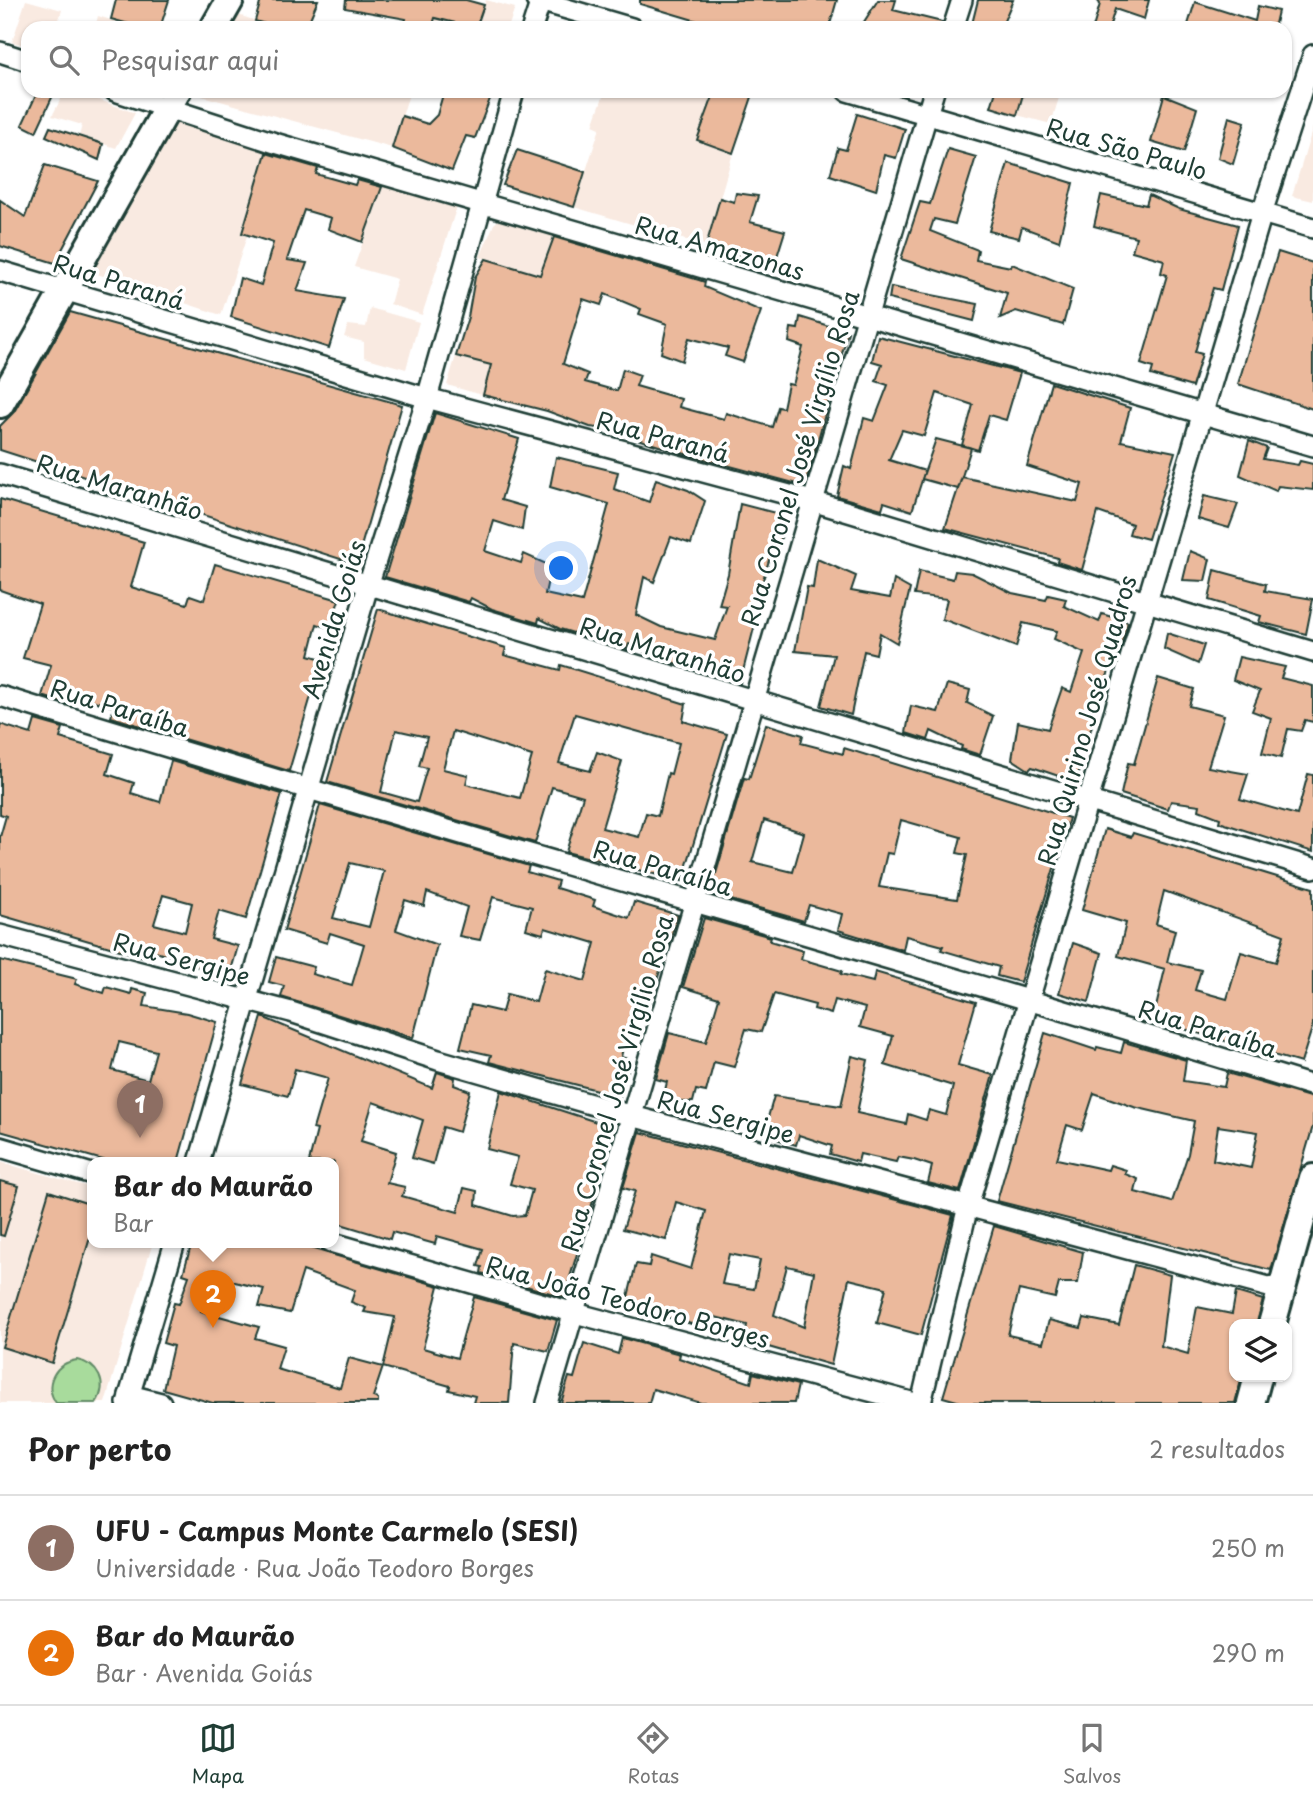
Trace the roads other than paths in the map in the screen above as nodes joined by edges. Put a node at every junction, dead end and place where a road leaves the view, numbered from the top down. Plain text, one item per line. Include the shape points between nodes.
1 (230, 0) edge
2 (539, 0) edge
3 (962, 0) edge
4 (218, 21) edge
5 (534, 21) edge
6 (609, 21) edge
7 (955, 21) edge
8 (0, 52) edge
9 (1313, 55) edge
10 (21, 59) edge
11 (512, 98) edge
12 (871, 98) edge
13 (932, 98) edge
14 (172, 100) edge
15 (927, 114) junction
16 (481, 202) junction
17 (1262, 213) junction
18 (1313, 228) edge
19 (0, 271) edge
20 (65, 291) junction
21 (866, 316) junction
22 (427, 398) junction
23 (0, 404) edge
24 (1202, 413) junction
25 (1313, 446) edge
26 (0, 474) edge
27 (812, 501) junction
28 (368, 586) junction
29 (1147, 602) junction
30 (1313, 652) edge
31 (0, 696) edge
32 (752, 701) junction
33 (307, 791) junction
34 (1088, 801) junction
35 (1313, 868) edge
36 (694, 901) junction
37 (0, 935) edge
38 (1029, 999) junction
39 (247, 1000) junction
40 (1313, 1086) edge
41 (632, 1116) junction
42 (0, 1147) edge
43 (200, 1157) edge
44 (87, 1173) edge
45 (1313, 1178) edge
46 (968, 1206) junction
47 (339, 1245) edge
48 (173, 1248) edge
49 (1280, 1290) junction
50 (575, 1313) junction
51 (1273, 1319) edge
52 (1257, 1382) edge
53 (128, 1399) edge
54 (161, 1403) edge
55 (547, 1403) edge
56 (915, 1403) edge
57 (921, 1403) edge
58 (1251, 1403) edge

1 - 4 street
2 - 5 street
2 - 6 street
3 - 7 street
8 - 10 street
9 - 17 street, Rua Quirino José Quadros
11 - 16 street, Avenida Goiás
12 - 15 street, Rua São Paulo
13 - 15 street, Rua Coronel José Virgílio Rosa
14 - 16 street, Rua Amazonas
14 - 20 street
15 - 17 street, Rua São Paulo
15 - 21 street, Rua Coronel José Virgílio Rosa
16 - 21 street, Rua Amazonas
16 - 22 street, Avenida Goiás
17 - 18 street, Rua São Paulo
17 - 24 street, Rua Quirino José Quadros
19 - 20 street, Rua Paraná
20 - 22 street, Rua Paraná
20 - 23 street
21 - 24 street, Rua Amazonas
21 - 27 street, Rua Coronel José Virgílio Rosa
22 - 27 street, Rua Paraná
22 - 28 street, Avenida Goiás
24 - 25 street, Rua Amazonas
24 - 29 street, Rua Quirino José Quadros
26 - 28 street, Rua Maranhão
27 - 29 street, Rua Paraná
27 - 32 street, Rua Coronel José Virgílio Rosa
28 - 32 street, Rua Maranhão
28 - 33 street, Avenida Goiás
29 - 30 street, Rua Paraná
29 - 34 street, Rua Quirino José Quadros
31 - 33 street, Rua Paraíba
32 - 34 street, Rua Maranhão
32 - 36 street, Rua Coronel José Virgílio Rosa
33 - 36 street, Rua Paraíba
33 - 39 street, Avenida Goiás
34 - 35 street, Rua Maranhão
34 - 38 street, Rua Quirino José Quadros
36 - 38 street, Rua Paraíba
36 - 41 street, Rua Coronel José Virgílio Rosa
37 - 39 street, Rua Sergipe
38 - 40 street, Rua Paraíba
38 - 46 street, Rua Quirino José Quadros
39 - 41 street, Rua Sergipe
39 - 43 street, Avenida Goiás
41 - 46 street, Rua Sergipe
41 - 50 street, Rua Coronel José Virgílio Rosa
42 - 44 street
45 - 49 street
46 - 49 street, Rua Sergipe
46 - 57 street, Rua Quirino José Quadros
47 - 50 street, Rua João Teodoro Borges
48 - 53 street
49 - 51 street
50 - 55 street, Rua Coronel José Virgílio Rosa
50 - 56 street, Rua João Teodoro Borges
52 - 58 street
53 - 54 street

